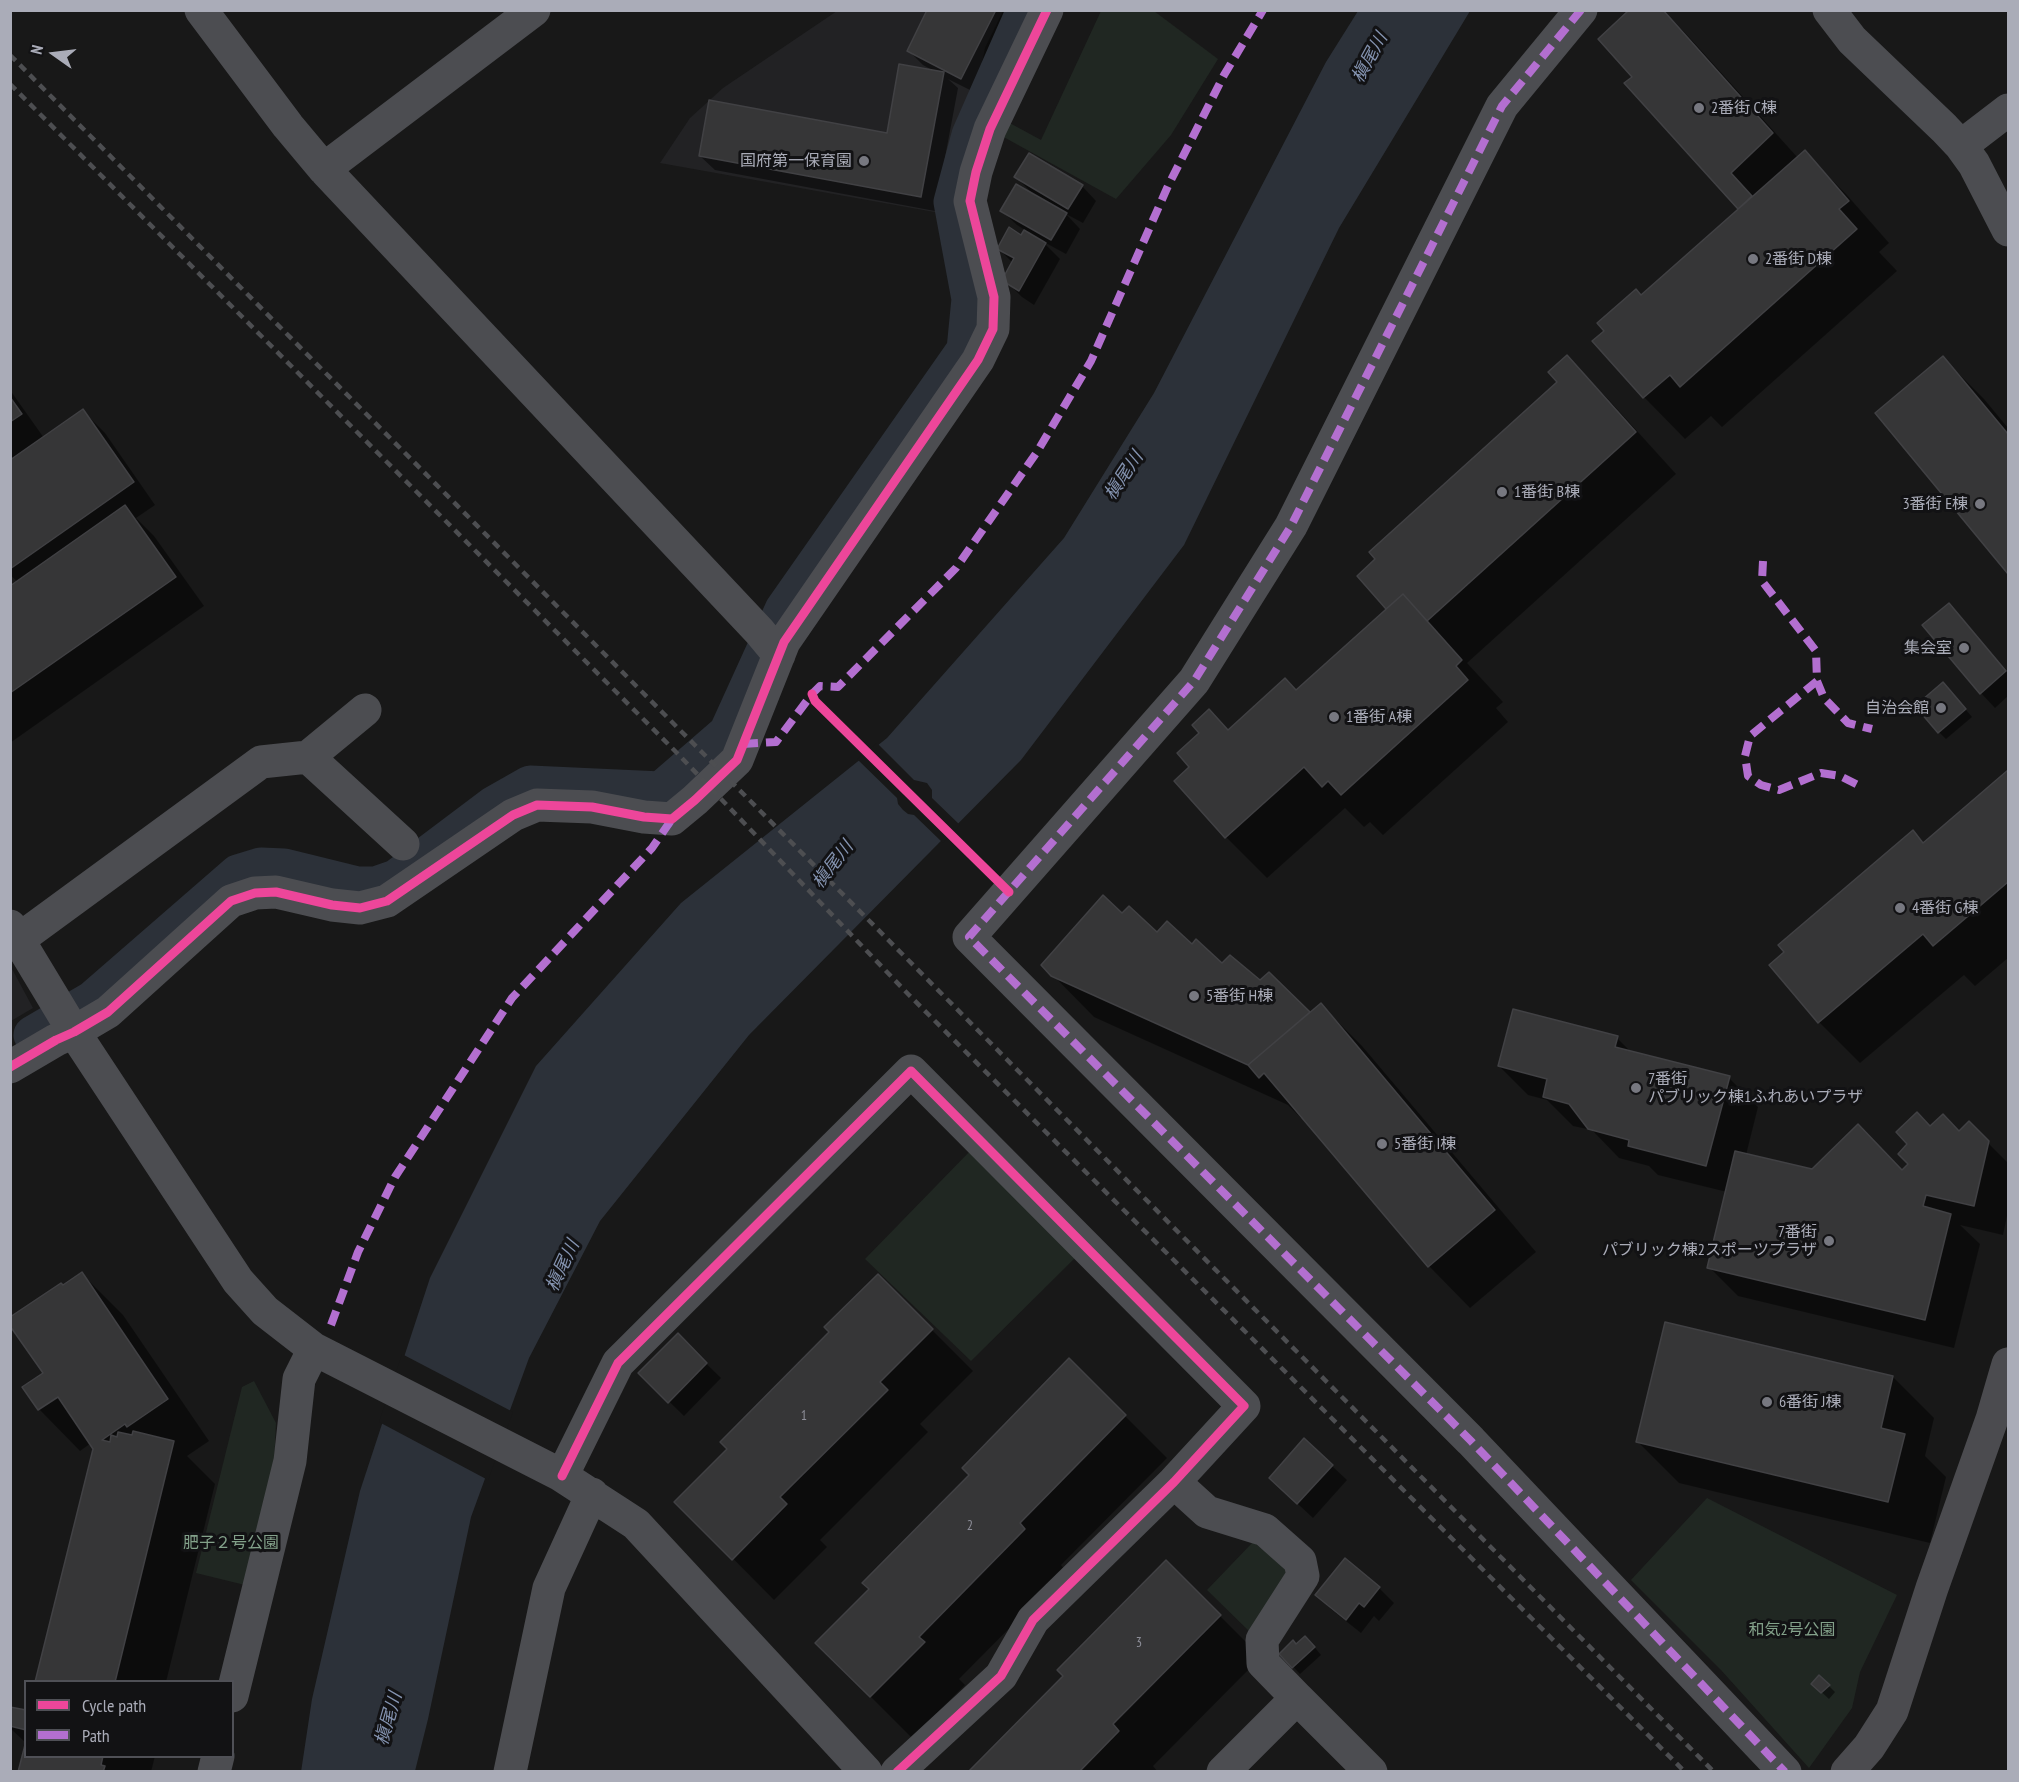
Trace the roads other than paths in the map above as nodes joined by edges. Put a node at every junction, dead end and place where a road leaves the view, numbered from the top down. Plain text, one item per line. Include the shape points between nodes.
1 (201, 10) edge
2 (534, 10) edge
3 (1047, 10) edge
4 (1581, 10) edge
5 (1831, 11) edge
6 (2008, 110) edge
7 (1961, 146) junction
8 (324, 169) junction
9 (2008, 230) edge
10 (770, 644) junction
11 (365, 710) dead end
12 (308, 757) junction
13 (403, 844) dead end
14 (14, 933) edge
15 (73, 1029) junction
16 (10, 1067) edge
17 (321, 1353) junction
18 (2008, 1364) edge
19 (2000, 1422) edge
20 (560, 1475) junction
21 (1174, 1482) junction
22 (592, 1494) junction
23 (234, 1688) edge
24 (1297, 1698) junction
25 (852, 1766) edge
26 (1847, 1771) edge
27 (510, 1772) edge
28 (897, 1772) edge
29 (1223, 1772) edge
30 (1371, 1772) edge
31 (1785, 1772) edge

1 - 8 street
2 - 8 street
3 - 10 street via 990,129 970,201 994,297 993,329 978,360 784,642
4 - 31 street via 1502,106 1291,526 1194,681 969,937 1471,1442
5 - 7 street via 1852,40
6 - 7 street
7 - 9 street
8 - 10 street
10 - 15 street via 736,760 672,819 592,807 537,805 513,815 387,901 360,908 276,892 255,893 231,901 108,1012
11 - 12 street
12 - 13 street
12 - 14 street via 261,762
14 - 15 street
15 - 16 street
15 - 17 street via 238,1281 265,1311
17 - 20 street
17 - 23 street via 299,1379 290,1461
18 - 19 street
19 - 26 street via 1932,1588 1892,1711 1869,1747
20 - 21 street via 618,1363 911,1071 1244,1406
20 - 22 street
21 - 24 street via 1207,1512 1265,1530 1300,1561 1303,1576 1262,1640 1263,1663
21 - 28 street via 1033,1620 1001,1676
22 - 25 street via 636,1524
22 - 27 street via 549,1588
24 - 29 street
24 - 30 street

